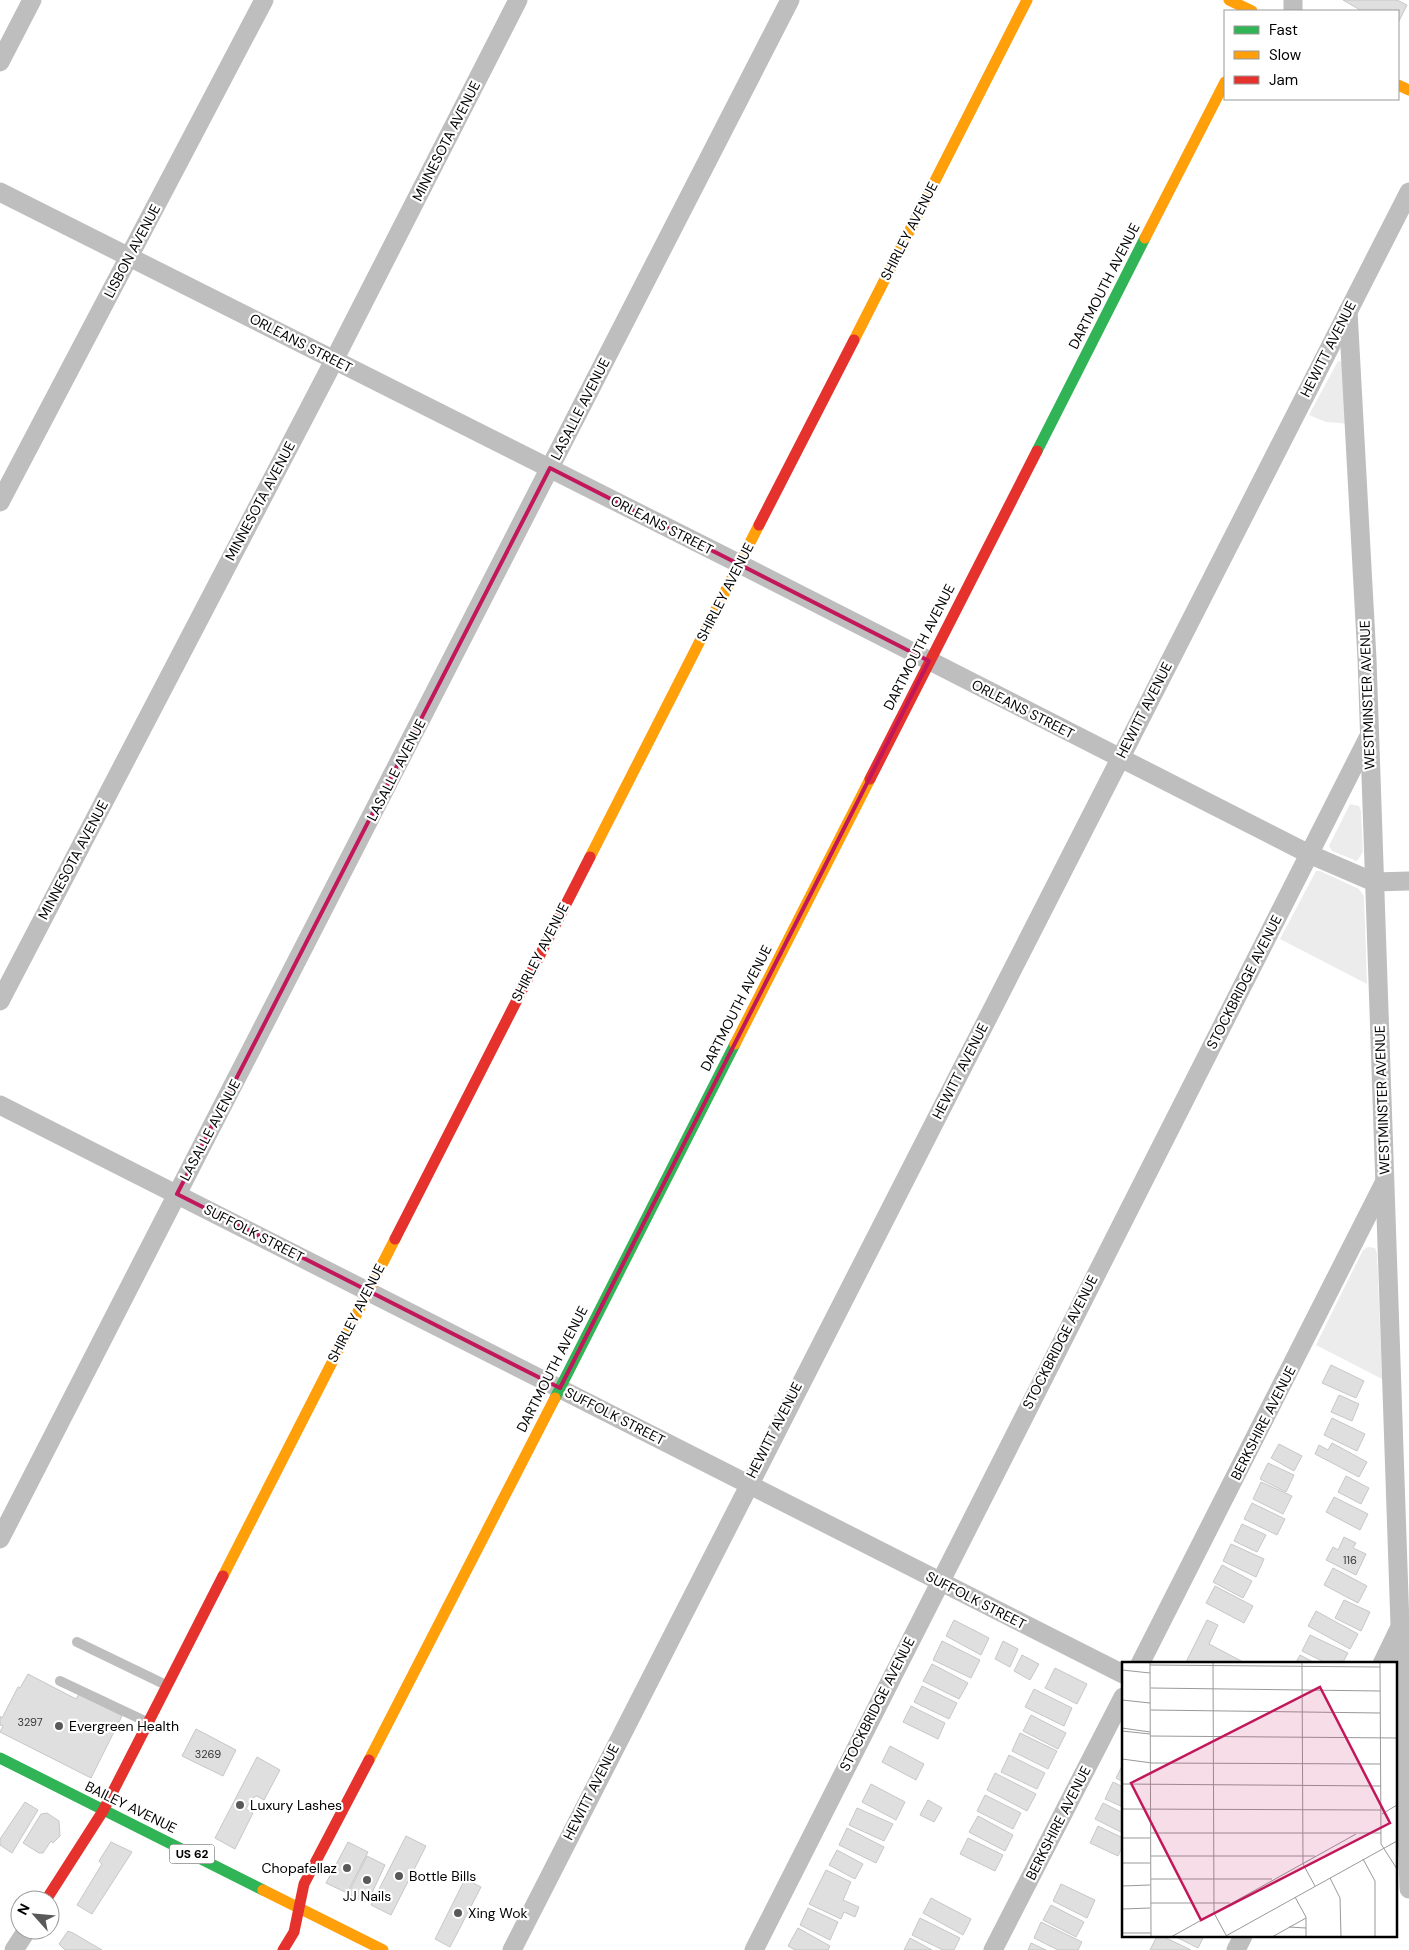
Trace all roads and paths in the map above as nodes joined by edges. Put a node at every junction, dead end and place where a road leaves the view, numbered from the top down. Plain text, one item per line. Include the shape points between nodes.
1 (32, 0) edge
2 (264, 0) edge
3 (518, 0) edge
4 (790, 0) edge
5 (1027, 0) edge
6 (1229, 0) edge
7 (1250, 10) edge
8 (0, 62) edge
9 (1224, 84) edge
10 (0, 192) edge
11 (1409, 192) edge
12 (129, 256) junction
13 (1348, 311) junction
14 (334, 359) junction
15 (550, 468) junction
16 (0, 502) edge
17 (740, 564) junction
18 (928, 660) junction
19 (1369, 736) junction
20 (1120, 757) junction
21 (1309, 854) junction
22 (1409, 881) edge
23 (1374, 882) junction
24 (0, 1001) edge
25 (0, 1105) edge
26 (1385, 1182) junction
27 (177, 1194) junction
28 (367, 1291) junction
29 (560, 1388) junction
30 (747, 1482) junction
31 (0, 1539) edge
32 (939, 1581) junction
33 (1400, 1627) junction
34 (77, 1642) dead end
35 (1141, 1662) edge
36 (1383, 1662) edge
37 (1122, 1673) edge
38 (60, 1680) dead end
39 (167, 1686) junction
40 (1122, 1699) edge
41 (148, 1723) junction
42 (0, 1758) edge
43 (103, 1811) junction
44 (1404, 1813) edge
45 (1409, 1889) edge
46 (52, 1890) edge
47 (299, 1907) junction
48 (1242, 1938) edge
49 (283, 1950) edge
50 (383, 1950) edge
51 (512, 1950) edge
52 (754, 1950) edge
53 (993, 1950) edge
54 (1236, 1950) edge

1 - 8 street
2 - 12 street, LISBON AVENUE
3 - 14 street, MINNESOTA AVENUE
4 - 15 street, LASALLE AVENUE
5 - 17 street, SHIRLEY AVENUE
6 - 7 street
9 - 18 street, DARTMOUTH AVENUE
10 - 12 street, ORLEANS STREET
11 - 13 street, HEWITT AVENUE
12 - 14 street, ORLEANS STREET
12 - 16 street, LISBON AVENUE
13 - 19 street, WESTMINSTER AVENUE
13 - 20 street, HEWITT AVENUE
14 - 15 street, ORLEANS STREET
14 - 24 street, MINNESOTA AVENUE
15 - 17 street, ORLEANS STREET
15 - 27 street, LASALLE AVENUE
17 - 18 street, ORLEANS STREET
17 - 28 street, SHIRLEY AVENUE
18 - 20 street, ORLEANS STREET
18 - 29 street, DARTMOUTH AVENUE
19 - 21 street, STOCKBRIDGE AVENUE
19 - 23 street, WESTMINSTER AVENUE
20 - 21 street, ORLEANS STREET
20 - 30 street, HEWITT AVENUE
21 - 23 street, ORLEANS STREET
21 - 32 street, STOCKBRIDGE AVENUE
22 - 23 street, ORLEANS STREET
23 - 26 street, WESTMINSTER AVENUE
25 - 27 street, SUFFOLK STREET
26 - 33 street, WESTMINSTER AVENUE
26 - 35 street, BERKSHIRE AVENUE
27 - 28 street, SUFFOLK STREET
27 - 31 street, LASALLE AVENUE
28 - 29 street, SUFFOLK STREET
28 - 39 street, SHIRLEY AVENUE
29 - 30 street, SUFFOLK STREET
29 - 47 street, DARTMOUTH AVENUE via 304,1884
30 - 32 street, SUFFOLK STREET
30 - 51 street, HEWITT AVENUE
32 - 37 street, SUFFOLK STREET
32 - 52 street, STOCKBRIDGE AVENUE
33 - 36 street
33 - 44 street, WESTMINSTER AVENUE
34 - 39 lane
38 - 41 lane
39 - 41 street, SHIRLEY AVENUE
40 - 53 street, BERKSHIRE AVENUE
41 - 43 street, SHIRLEY AVENUE
42 - 43 street, BAILEY AVENUE / US 62
43 - 46 street, SHIRLEY AVENUE
43 - 47 street, BAILEY AVENUE / US 62
44 - 45 street, WESTMINSTER AVENUE
47 - 49 street, DARTMOUTH AVENUE via 294,1932
47 - 50 street, BAILEY AVENUE / US 62
48 - 54 street

